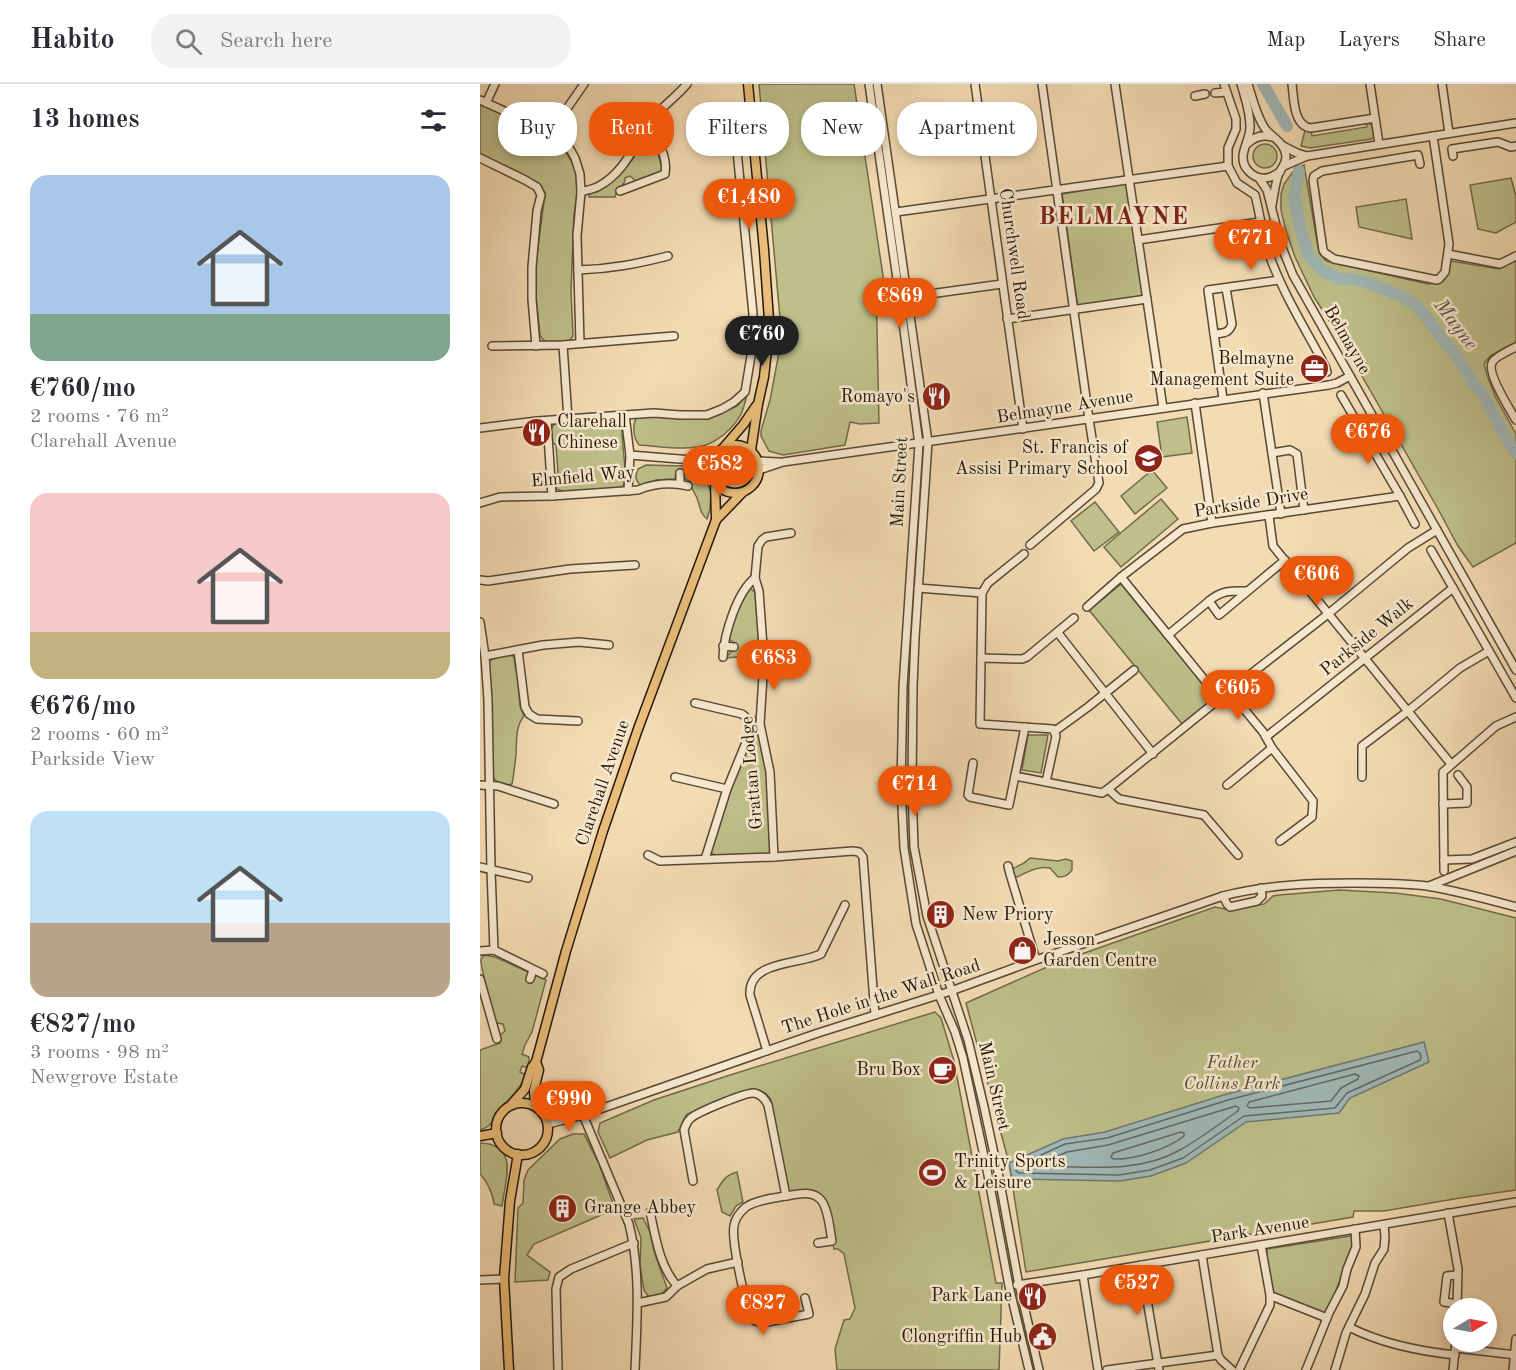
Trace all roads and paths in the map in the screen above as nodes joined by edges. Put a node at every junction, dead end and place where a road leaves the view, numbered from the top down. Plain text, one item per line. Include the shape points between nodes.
1 (495, 84) edge
2 (584, 84) edge
3 (687, 84) edge
4 (748, 84) edge
5 (869, 84) edge
6 (877, 84) edge
7 (975, 84) edge
8 (1042, 84) edge
9 (1115, 84) edge
10 (1241, 84) edge
11 (1248, 84) edge
12 (1292, 84) edge
13 (1370, 84) edge
14 (1442, 84) edge
15 (1225, 88) edge
16 (1215, 93) dead end
17 (1205, 94) dead end
18 (1195, 96) dead end
19 (483, 102) edge
20 (571, 102) edge
21 (670, 102) edge
22 (498, 109) edge
23 (1375, 118) junction
24 (1516, 123) edge
25 (1449, 133) junction
26 (1432, 136) junction
27 (1273, 137) junction
28 (1379, 144) junction
29 (1282, 146) junction
30 (1516, 146) edge
31 (1244, 149) junction
32 (574, 156) edge
33 (629, 156) edge
34 (663, 156) edge
35 (738, 156) edge
36 (1307, 156) junction
37 (1453, 156) dead end
38 (480, 158) edge
39 (1420, 165) dead end
40 (1228, 166) junction
41 (1282, 169) junction
42 (628, 178) dead end
43 (1259, 178) junction
44 (1129, 180) junction
45 (631, 186) junction
46 (1057, 190) junction
47 (620, 191) dead end
48 (581, 192) junction
49 (991, 199) junction
50 (1272, 208) junction
51 (896, 212) junction
52 (1260, 222) junction
53 (1138, 240) junction
54 (1448, 254) junction
55 (668, 256) dead end
56 (1516, 256) edge
57 (578, 270) junction
58 (1280, 280) junction
59 (1002, 284) junction
60 (1226, 288) junction
61 (908, 297) junction
62 (1147, 299) junction
63 (1074, 310) junction
64 (1007, 319) junction
65 (1214, 334) junction
66 (674, 336) dead end
67 (580, 344) junction
68 (562, 345) junction
69 (492, 346) dead end
70 (536, 346) junction
71 (1516, 347) edge
72 (1327, 372) dead end
73 (1350, 376) junction
74 (1263, 393) junction
75 (1341, 395) dead end
76 (1223, 399) junction
77 (1195, 403) junction
78 (758, 404) junction
79 (1163, 408) junction
80 (625, 415) junction
81 (568, 419) junction
82 (1089, 419) junction
83 (1516, 420) edge
84 (547, 421) junction
85 (480, 428) edge
86 (1023, 429) junction
87 (928, 442) junction
88 (919, 444) junction
89 (720, 450) junction
90 (751, 450) junction
91 (1272, 453) junction
92 (630, 455) junction
93 (692, 460) junction
94 (758, 460) junction
95 (783, 462) junction
96 (759, 470) junction
97 (711, 472) junction
98 (680, 473) dead end
99 (715, 482) junction
100 (680, 484) junction
101 (688, 486) dead end
102 (628, 491) junction
103 (743, 491) junction
104 (552, 496) junction
105 (1400, 496) junction
106 (480, 503) edge
107 (1304, 510) junction
108 (1281, 514) junction
109 (1269, 516) junction
110 (716, 520) junction
111 (1212, 524) junction
112 (1415, 525) dead end
113 (1437, 530) junction
114 (791, 533) dead end
115 (1030, 544) dead end
116 (1431, 550) dead end
117 (1024, 554) dead end
118 (1285, 560) junction
119 (635, 565) dead end
120 (755, 578) junction
121 (1121, 578) junction
122 (480, 580) edge
123 (918, 588) junction
124 (1453, 588) junction
125 (1248, 591) junction
126 (982, 593) junction
127 (1209, 601) junction
128 (1088, 607) dead end
129 (1328, 614) junction
130 (1074, 618) dead end
131 (480, 622) edge
132 (1058, 633) junction
133 (1168, 635) junction
134 (609, 645) dead end
135 (723, 646) junction
136 (734, 647) dead end
137 (518, 650) junction
138 (1489, 651) junction
139 (485, 656) junction
140 (723, 657) dead end
141 (981, 658) junction
142 (1365, 659) junction
143 (1134, 670) dead end
144 (1516, 670) edge
145 (1229, 691) junction
146 (1105, 693) junction
147 (1516, 698) edge
148 (1220, 699) junction
149 (695, 703) dead end
150 (1408, 711) junction
151 (1516, 717) edge
152 (578, 721) dead end
153 (1025, 727) junction
154 (1055, 731) junction
155 (1266, 737) junction
156 (1272, 748) junction
157 (1153, 754) junction
158 (1453, 762) junction
159 (974, 763) dead end
160 (1458, 775) dead end
161 (1015, 776) junction
162 (675, 777) dead end
163 (1362, 777) dead end
164 (1046, 782) junction
165 (480, 785) edge
166 (489, 785) junction
167 (1227, 785) dead end
168 (727, 789) junction
169 (1108, 789) junction
170 (554, 804) dead end
171 (1443, 804) junction
172 (1280, 841) dead end
173 (1516, 842) edge
174 (914, 847) junction
175 (904, 848) junction
176 (1516, 851) edge
177 (648, 855) dead end
178 (1238, 855) dead end
179 (774, 857) junction
180 (705, 859) junction
181 (1444, 860) junction
182 (1008, 866) dead end
183 (480, 867) edge
184 (491, 870) junction
185 (1444, 871) dead end
186 (528, 878) dead end
187 (1428, 886) junction
188 (1261, 888) junction
189 (1223, 896) junction
190 (845, 905) dead end
191 (1516, 907) edge
192 (494, 950) junction
193 (480, 951) edge
194 (1036, 960) junction
195 (533, 970) junction
196 (543, 974) dead end
197 (480, 979) edge
198 (530, 979) dead end
199 (951, 991) junction
200 (939, 995) junction
201 (875, 1015) junction
202 (498, 1039) dead end
203 (767, 1051) junction
204 (537, 1062) junction
205 (511, 1105) junction
206 (535, 1106) junction
207 (583, 1115) junction
208 (548, 1124) junction
209 (497, 1133) junction
210 (480, 1136) edge
211 (518, 1154) junction
212 (693, 1181) dead end
213 (786, 1196) junction
214 (1515, 1202) edge
215 (1516, 1211) edge
216 (650, 1212) dead end
217 (1448, 1214) junction
218 (1384, 1225) junction
219 (1355, 1229) junction
220 (634, 1243) junction
221 (818, 1243) dead end
222 (1261, 1245) junction
223 (1202, 1255) junction
224 (738, 1262) junction
225 (1141, 1265) junction
226 (1083, 1275) junction
227 (1458, 1275) junction
228 (480, 1280) edge
229 (504, 1280) junction
230 (1019, 1284) junction
231 (678, 1286) junction
232 (1008, 1286) junction
233 (805, 1298) dead end
234 (1270, 1298) junction
235 (1444, 1298) edge
236 (1457, 1298) edge
237 (638, 1303) junction
238 (1327, 1318) junction
239 (1348, 1327) junction
240 (1516, 1339) edge
241 (1443, 1352) edge
242 (1455, 1352) edge
243 (1489, 1352) edge
244 (1218, 1355) junction
245 (1515, 1355) edge
246 (1159, 1366) edge
247 (509, 1370) edge
248 (558, 1370) edge
249 (635, 1370) edge
250 (1029, 1370) edge
251 (1039, 1370) edge
252 (1098, 1370) edge
253 (1107, 1370) edge
254 (1232, 1370) edge
255 (1239, 1370) edge
256 (1306, 1370) edge
257 (1335, 1370) edge
258 (1453, 1370) edge
259 (1513, 1370) edge

1 - 19 street
2 - 20 street
3 - 21 street
4 - 78 main road via 769,320
5 - 88 street, Main Street
6 - 51 street, Main Street
7 - 49 street, Churchwell Road
8 - 46 street
9 - 44 street
10 - 31 street via 1251,130
11 - 27 street via 1265,128
12 - 23 street via 1297,115 1305,128
13 - 23 street
14 - 25 street
15 - 16 street
15 - 40 street via 1236,119 1228,148
17 - 18 street
19 - 22 street
23 - 28 street
24 - 25 street
25 - 26 street
26 - 28 street
26 - 54 street
27 - 29 street
27 - 31 street via 1253,138
28 - 36 street
29 - 36 street
29 - 41 street, Belmayne via 1286,159
30 - 37 street via 1498,142 1452,149
31 - 43 street, Belmayne via 1244,164
32 - 48 street
33 - 48 street via 608,180
34 - 45 street via 665,174
35 - 80 street via 753,315 745,392 707,415
36 - 41 street
38 - 70 street via 537,187 541,195 532,267
39 - 54 street via 1418,156 1322,171 1314,176 1323,250 1334,259 1437,280 1444,272
40 - 44 street
40 - 52 street via 1237,183 1255,195
41 - 43 street via 1274,176
41 - 50 street, Belmayne
42 - 45 street
43 - 50 street, Belmayne
44 - 46 street
44 - 53 street
45 - 47 street
46 - 49 street
46 - 63 street
48 - 57 street
49 - 51 street
49 - 59 street, Churchwell Road
50 - 73 street, Belmayne via 1290,267
51 - 61 street, Main Street
52 - 53 street
52 - 58 street
53 - 62 street
54 - 56 street via 1500,264
55 - 57 street via 605,269
57 - 67 street
58 - 60 street
58 - 72 street
59 - 61 street
59 - 64 street, Churchwell Road
60 - 65 street via 1231,329
60 - 65 street via 1208,290
61 - 87 street, Main Street
62 - 63 street
62 - 79 street
63 - 64 street
63 - 82 street
64 - 86 street, Churchwell Road
65 - 76 street
66 - 67 street
67 - 68 street
68 - 70 street
68 - 81 street
69 - 70 street
71 - 83 street via 1495,359 1491,366
73 - 74 street, Belmayne Avenue via 1329,385
73 - 113 street, Belmayne
74 - 76 street, Belmayne Avenue
74 - 91 street
75 - 105 street
76 - 77 street, Belmayne Avenue
77 - 79 street, Belmayne Avenue
77 - 111 street
78 - 89 main road
78 - 90 main road
79 - 82 street, Belmayne Avenue
80 - 81 street
80 - 92 street
81 - 84 street
82 - 86 street, Belmayne Avenue
82 - 115 street via 1100,483
84 - 85 street
84 - 104 street
86 - 87 street, Belmayne Avenue
87 - 88 street, Belmayne Avenue
87 - 123 street, Main Street
88 - 95 street, Belmayne Avenue
88 - 175 street, Main Street via 903,687
89 - 90 main road via 738,445
89 - 93 street
89 - 97 main road
90 - 94 main road
91 - 107 street via 1290,450 1297,454
91 - 108 street
92 - 93 street
92 - 102 street
93 - 97 street
94 - 95 street, Belmayne Avenue
94 - 96 main road
95 - 96 street, Belmayne Avenue
96 - 103 main road via 753,485
97 - 99 main road
98 - 100 street
99 - 103 main road via 729,492
99 - 110 main road, Clarehall Avenue
100 - 101 street, Elmfield Way
100 - 102 street, Elmfield Way via 652,484
102 - 104 street, Elmfield Way
103 - 110 main road, Clarehall Avenue
104 - 106 street, Elmfield Way via 500,497
105 - 107 street, Parkside Drive
105 - 112 street
107 - 108 street, Parkside Drive
108 - 109 street, Parkside Drive
109 - 111 street, Parkside Drive
109 - 118 street via 1273,546
110 - 204 main road, Clarehall Avenue via 603,831
111 - 121 street, Parkside Drive via 1183,529
113 - 129 street via 1408,548
113 - 144 street, Belmayne
114 - 120 street, Grattan Lodge via 762,540
116 - 124 street
117 - 126 street via 988,583
118 - 125 street
118 - 129 street
119 - 122 street
120 - 135 street, Grattan Lodge via 741,596
120 - 179 street, Grattan Lodge via 764,660 760,724 770,772
121 - 128 street, Parkside Drive
121 - 133 street
123 - 126 street
123 - 174 street, Main Street via 913,686
124 - 138 street
124 - 142 street, Parkside Walk
125 - 127 street via 1218,594
125 - 127 street via 1220,615
126 - 141 street
127 - 133 street
129 - 142 street
129 - 145 street
130 - 132 street
131 - 139 street
132 - 141 street via 1022,659
132 - 146 street
133 - 148 street
134 - 137 street via 579,642
135 - 136 street
135 - 140 street, Grattan Lodge
137 - 139 street
137 - 152 street via 529,714 537,719
138 - 147 street
138 - 150 street via 1460,668
139 - 166 street
141 - 153 street via 980,724
142 - 150 street
142 - 155 street, Parkside Walk
143 - 146 street
145 - 148 street
145 - 155 street
146 - 154 street
146 - 157 street
148 - 157 street
149 - 168 street, Grattan Lodge via 742,714 749,720 749,735
150 - 158 street
150 - 163 street via 1362,746
151 - 158 street via 1496,726
153 - 154 street
153 - 161 street
154 - 164 street
155 - 156 street
156 - 167 street
156 - 172 street via 1313,801 1312,817
157 - 169 street
158 - 171 street via 1443,772
159 - 161 street via 970,797 1009,805
160 - 171 street via 1467,787 1467,803
161 - 164 street
162 - 168 street, Grattan Lodge
164 - 169 street via 1102,793
165 - 166 street
166 - 170 street
166 - 184 street
168 - 180 street, Grattan Lodge
169 - 178 street via 1119,799 1204,815
171 - 181 street
173 - 181 street via 1472,859
174 - 175 street
174 - 199 street, Main Street via 927,916
175 - 200 street, Main Street via 916,924
176 - 187 street
177 - 180 street via 660,861
179 - 180 street
179 - 201 street via 853,851 863,857
181 - 185 street
182 - 194 street
183 - 184 street
184 - 186 street
184 - 192 street
187 - 188 street, The Hole in the Wall Road via 1313,883
187 - 191 street, The Hole in the Wall Road
188 - 189 street, The Hole in the Wall Road
188 - 189 street via 1262,896 1257,901 1230,907
189 - 194 street, The Hole in the Wall Road
190 - 203 street via 821,954 770,967 752,982 750,995
192 - 193 street
192 - 195 street
194 - 199 street, The Hole in the Wall Road
195 - 196 street
195 - 198 street
197 - 202 street via 499,1029
199 - 200 street, The Hole in the Wall Road
199 - 230 street, Main Street via 984,1107
200 - 201 street, The Hole in the Wall Road
200 - 232 street, Main Street via 963,1058
201 - 203 street, The Hole in the Wall Road
203 - 207 street, The Hole in the Wall Road
204 - 205 main road, Clarehall Avenue via 525,1089
204 - 206 main road, Clarehall Avenue
205 - 206 main road
205 - 209 main road via 499,1118
206 - 208 main road
207 - 208 street, The Hole in the Wall Road
207 - 220 street
208 - 211 main road via 541,1147
209 - 210 main road
209 - 211 main road via 507,1149
211 - 229 main road
212 - 213 street via 686,1123 699,1113 750,1093 758,1094 768,1105
213 - 221 street via 809,1194 824,1204 832,1240
213 - 224 street via 748,1205 741,1212 733,1229
214 - 215 street
214 - 217 street, Park Avenue
216 - 231 street via 664,1267
217 - 218 street, Park Avenue
217 - 227 street
218 - 219 street, Park Avenue
218 - 239 street via 1384,1249
219 - 222 street, Park Avenue
219 - 238 street via 1356,1247
220 - 237 street
220 - 248 street via 559,1277
222 - 223 street, Park Avenue
222 - 234 street
223 - 225 street, Park Avenue
223 - 244 street
224 - 231 street via 707,1269
224 - 233 street via 755,1321 809,1314
225 - 226 street, Park Avenue
225 - 246 street
226 - 230 street, Park Avenue
226 - 252 street
227 - 235 street via 1447,1276
227 - 236 street
228 - 229 street
229 - 247 main road
230 - 232 street, Park Avenue
230 - 251 street, Main Street
231 - 237 street via 666,1297
232 - 250 street, Main Street
234 - 238 street
234 - 255 street
237 - 249 street
238 - 256 street
239 - 241 street via 1381,1341
239 - 257 street
240 - 245 street
242 - 258 street
243 - 245 street
244 - 246 street
244 - 254 street
245 - 259 street
246 - 253 street

